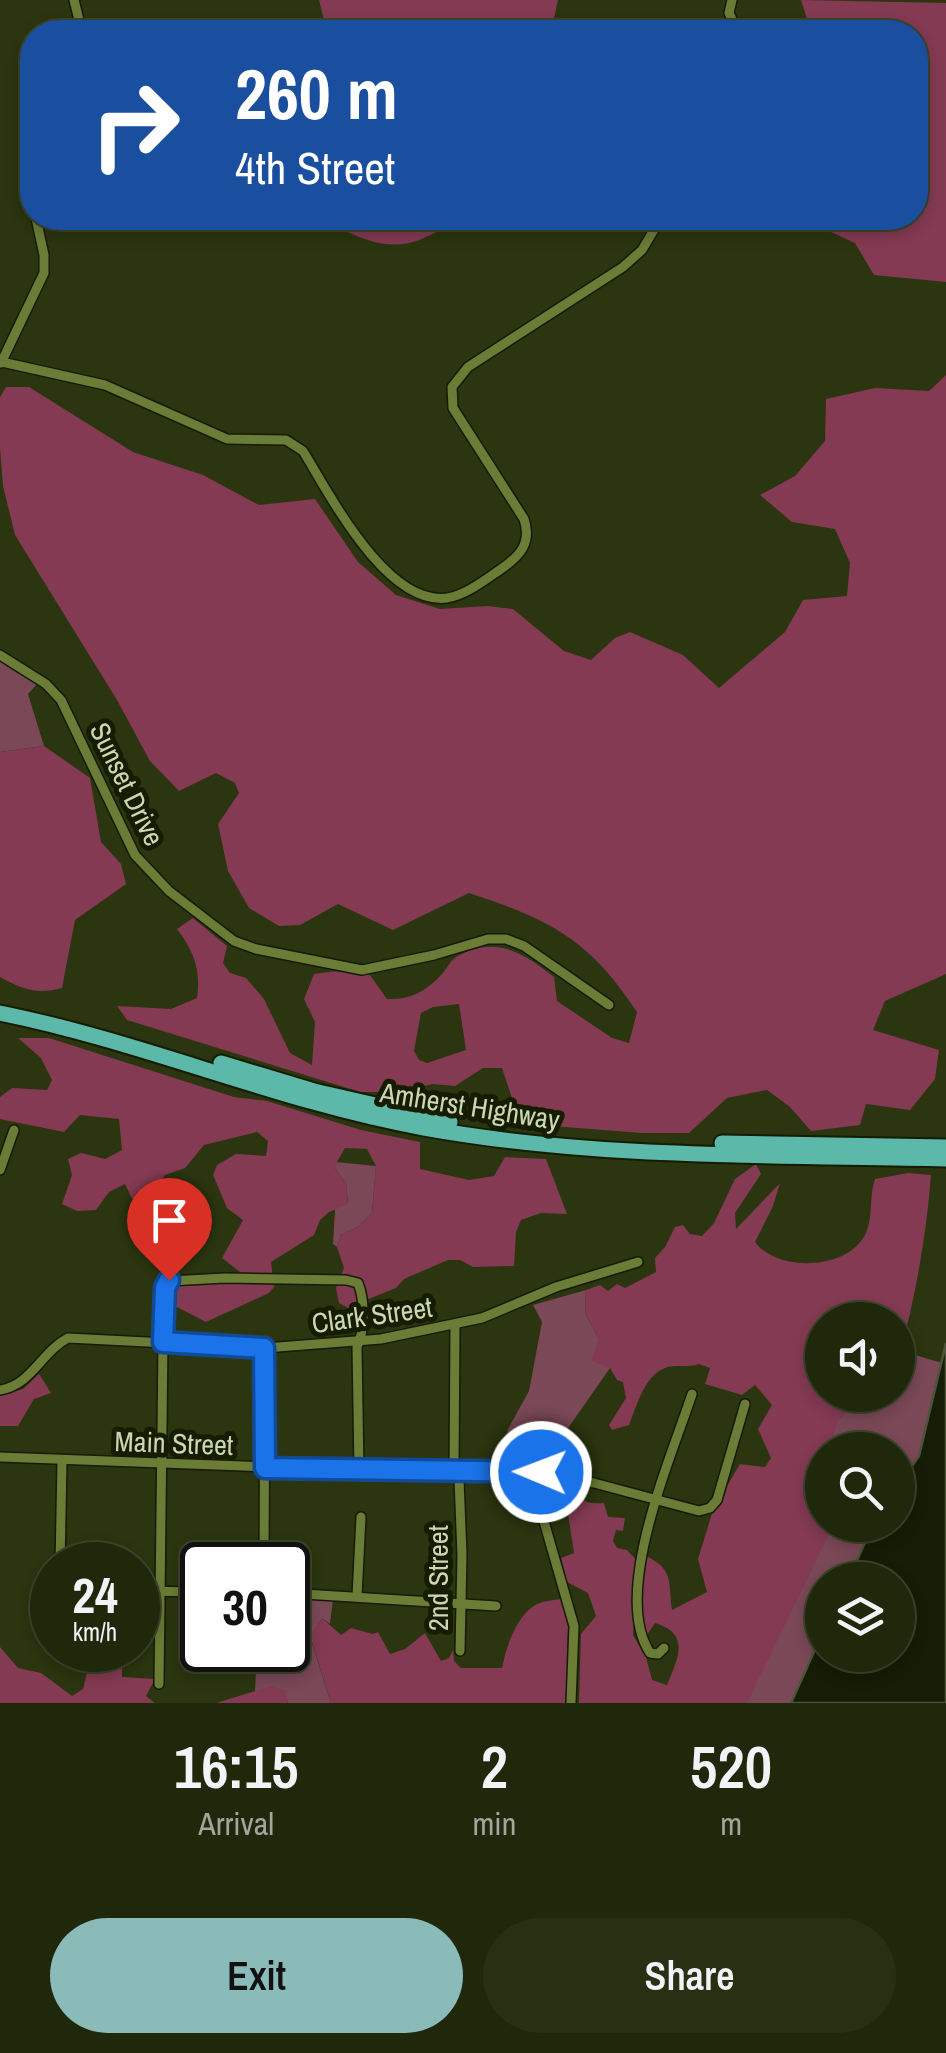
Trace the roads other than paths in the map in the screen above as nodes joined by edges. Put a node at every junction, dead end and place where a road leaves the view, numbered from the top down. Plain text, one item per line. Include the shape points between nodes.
1 (39, 230) edge
2 (654, 230) edge
3 (1, 364) edge
4 (0, 655) edge
5 (0, 1003) edge
6 (609, 1004) dead end
7 (0, 1014) edge
8 (14, 1130) dead end
9 (946, 1148) edge
10 (910, 1153) junction
11 (946, 1159) edge
12 (0, 1170) edge
13 (638, 1262) dead end
14 (455, 1325) junction
15 (360, 1341) junction
16 (163, 1342) junction
17 (264, 1348) junction
18 (0, 1390) edge
19 (692, 1394) dead end
20 (745, 1404) dead end
21 (0, 1457) edge
22 (62, 1462) junction
23 (162, 1465) junction
24 (265, 1468) junction
25 (359, 1470) junction
26 (526, 1470) junction
27 (455, 1473) junction
28 (658, 1498) junction
29 (361, 1517) dead end
30 (60, 1542) edge
31 (160, 1542) edge
32 (264, 1542) edge
33 (310, 1594) edge
34 (357, 1596) junction
35 (461, 1602) junction
36 (496, 1606) dead end
37 (664, 1648) dead end
38 (460, 1651) dead end
39 (158, 1672) edge
40 (158, 1684) dead end
41 (571, 1703) edge

1 - 3 street via 44,272
2 - 3 street via 623,268 454,381 453,408 524,519 527,537 511,562 453,596 416,592 370,554 294,443 227,439 105,385
4 - 6 street, Sunset Drive via 61,700 143,866 234,941 362,970 506,939
5 - 10 highway, Amherst Highway via 314,1091 476,1127 584,1140
7 - 10 highway, Amherst Highway via 425,1128 579,1147 828,1159
8 - 12 street
9 - 10 highway, Amherst Highway
10 - 11 highway, Amherst Highway
13 - 14 street, Clark Street
14 - 15 street, Clark Street
14 - 27 street, 2nd Street
15 - 16 street via 362,1288 354,1281 224,1278 169,1280
15 - 17 street, Clark Street
15 - 25 street
16 - 17 street, Clark Street
16 - 18 street, Clark Street via 68,1338 26,1380
16 - 23 street
17 - 24 street
19 - 28 street
20 - 28 street, Main Street via 710,1508
21 - 22 street, Main Street
22 - 23 street, Main Street
22 - 30 street
23 - 24 street, Main Street
23 - 31 street
24 - 25 street, Main Street
24 - 32 street
25 - 27 street, Main Street
26 - 27 street, Main Street
26 - 28 street, Main Street
26 - 41 street via 574,1626
27 - 35 street, 2nd Street
28 - 37 street via 639,1566 636,1622 650,1653
29 - 34 street
33 - 34 street
34 - 35 street
35 - 36 street
35 - 38 street, 2nd Street
39 - 40 street

